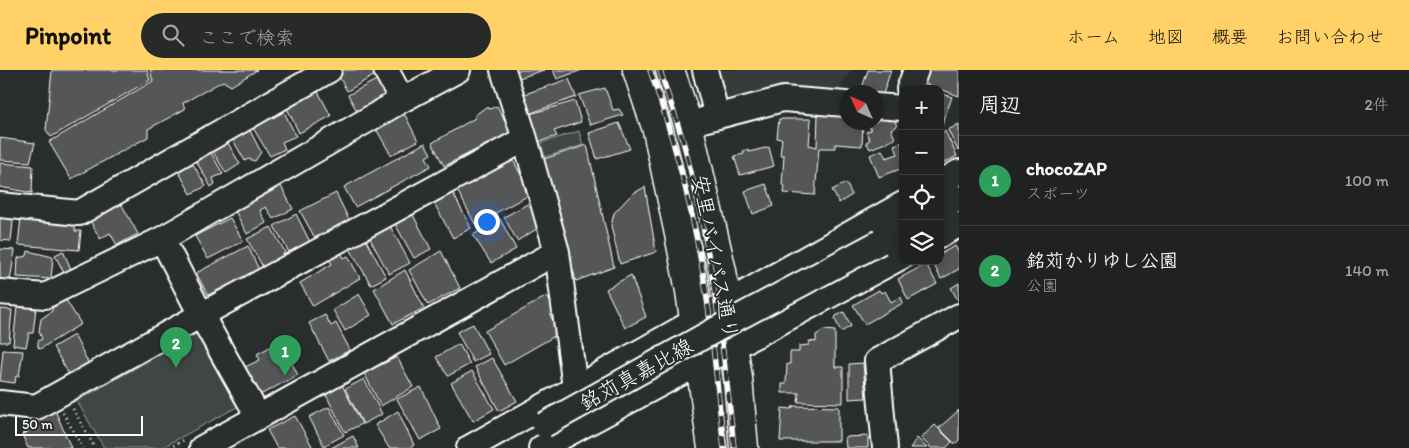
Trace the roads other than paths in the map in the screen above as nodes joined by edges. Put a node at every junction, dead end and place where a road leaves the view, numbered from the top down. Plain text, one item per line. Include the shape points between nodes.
1 (329, 70) edge
2 (386, 70) edge
3 (458, 70) edge
4 (503, 70) edge
5 (637, 70) edge
6 (670, 70) edge
7 (706, 70) edge
8 (916, 70) edge
9 (910, 85) edge
10 (402, 100) junction
11 (839, 103) edge
12 (884, 107) edge
13 (899, 108) edge
14 (716, 116) junction
15 (688, 124) junction
16 (525, 139) junction
17 (959, 172) edge
18 (944, 181) edge
19 (959, 198) edge
20 (0, 205) edge
21 (899, 206) edge
22 (944, 206) edge
23 (959, 225) edge
24 (899, 231) edge
25 (944, 233) edge
26 (162, 238) junction
27 (557, 252) junction
28 (899, 258) edge
29 (0, 292) edge
30 (727, 303) junction
31 (201, 315) junction
32 (959, 316) edge
33 (695, 321) junction
34 (734, 346) junction
35 (700, 363) junction
36 (575, 388) junction
37 (0, 403) edge
38 (258, 416) junction
39 (542, 436) edge
40 (578, 438) edge
41 (193, 444) edge
42 (469, 448) edge
43 (502, 448) edge
44 (712, 448) edge
45 (744, 448) edge
46 (885, 448) edge

1 - 20 street via 78,213
2 - 10 street
3 - 10 street
4 - 16 street
5 - 33 highway, 安里バイパス通り via 657,130
6 - 15 highway, 安里バイパス通り
7 - 14 street
8 - 9 street
10 - 26 street
11 - 14 street via 783,99
12 - 13 street
14 - 15 street
15 - 30 highway, 安里バイパス通り
16 - 27 street
16 - 31 street
17 - 18 street
19 - 22 street
21 - 30 street
23 - 25 street
24 - 39 street, 銘苅真嘉比線, bridge via 717,329
26 - 29 street via 45,296
26 - 31 street
27 - 36 street
27 - 38 street
28 - 34 street
30 - 33 street
30 - 34 highway, 安里バイパス通り
31 - 37 street via 62,399 36,407
31 - 38 street
32 - 46 street via 877,361
33 - 35 highway, 安里バイパス通り
33 - 36 street
34 - 35 street
34 - 45 highway, 安里バイパス通り
35 - 40 street
35 - 44 highway, 安里バイパス通り
36 - 42 street
38 - 41 street
39 - 40 street
39 - 43 street, 銘苅真嘉比線

